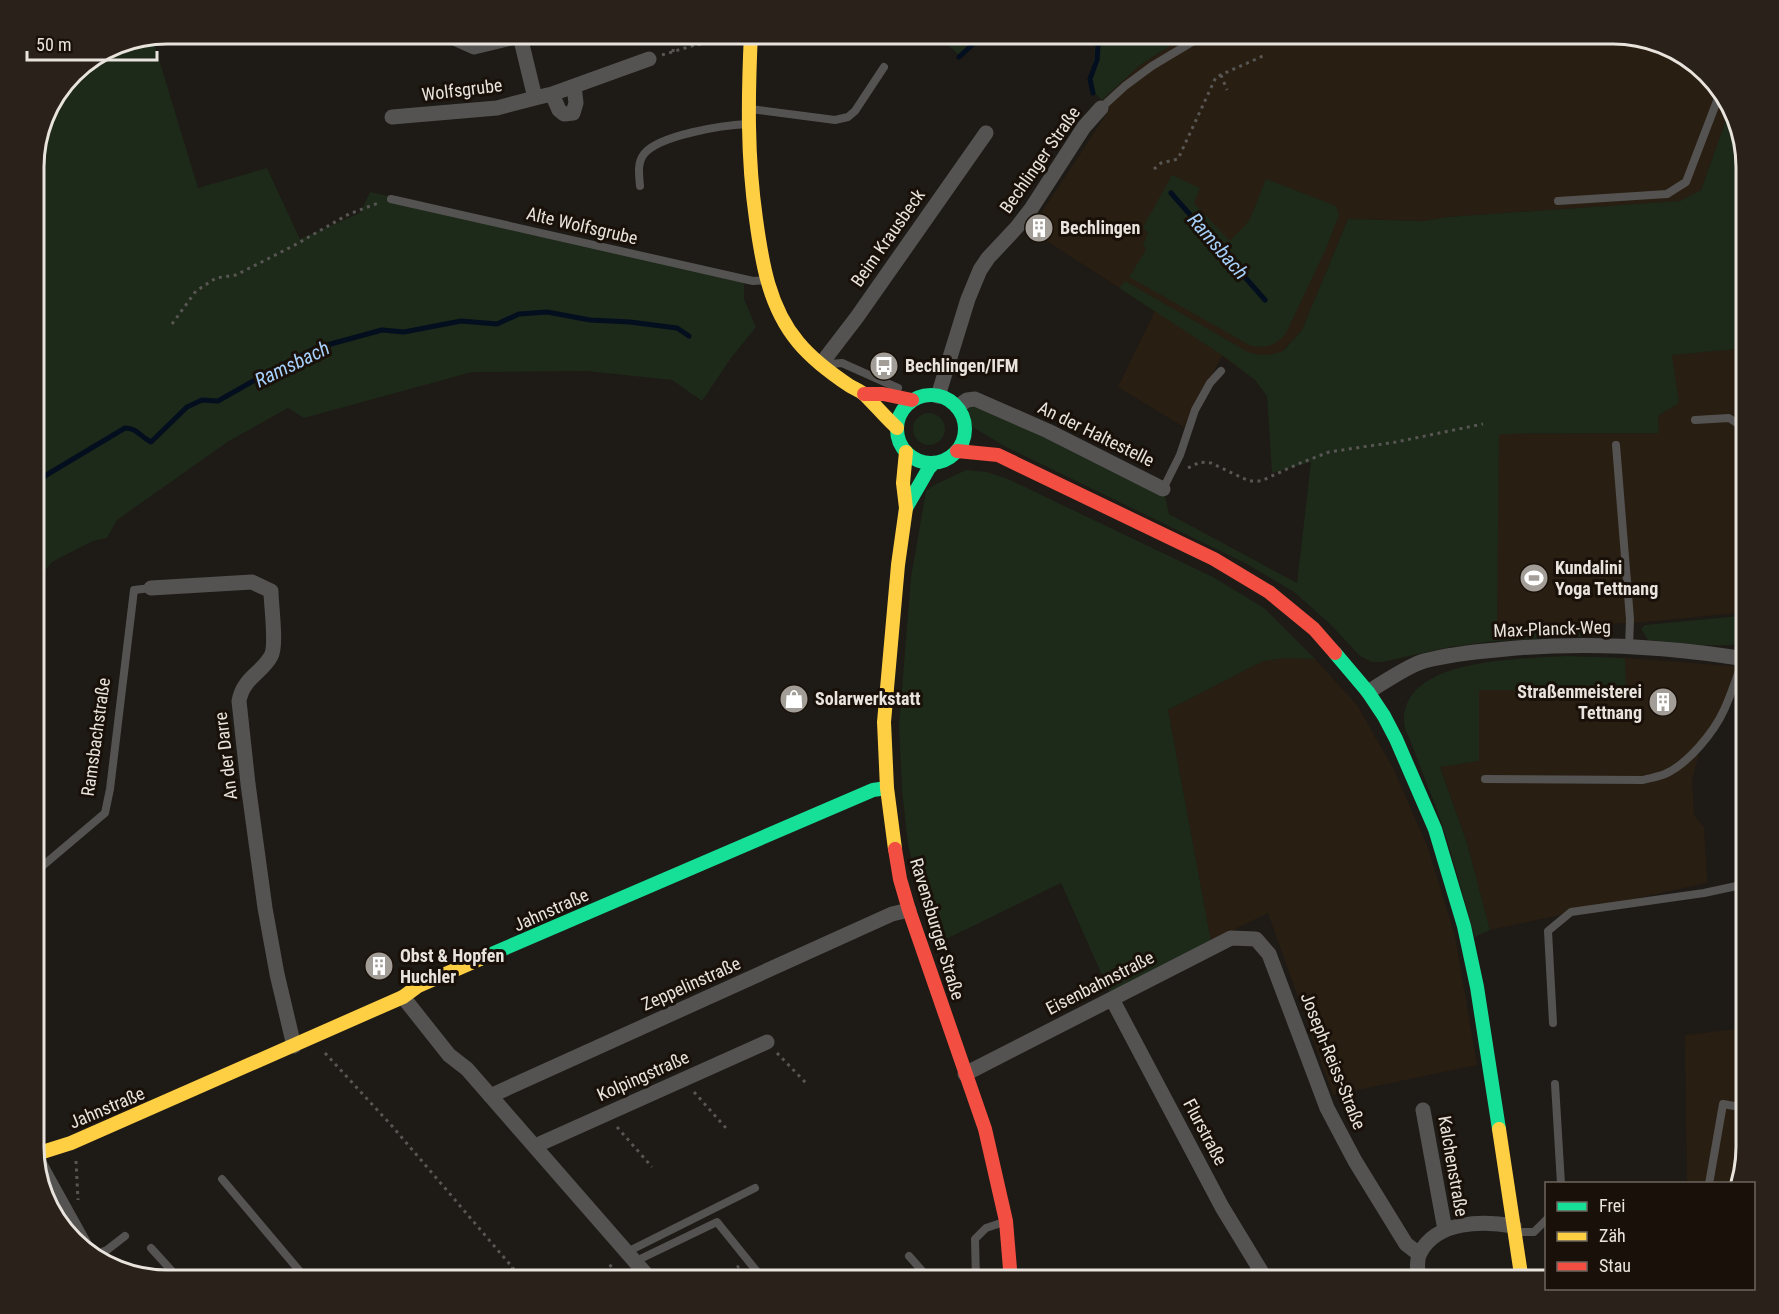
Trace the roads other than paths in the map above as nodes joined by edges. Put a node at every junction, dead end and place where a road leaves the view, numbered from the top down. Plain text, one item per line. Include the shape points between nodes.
1 (466, 44) edge
2 (476, 44) edge
3 (487, 44) edge
4 (522, 44) edge
5 (745, 44) edge
6 (1189, 44) edge
7 (474, 48) junction
8 (649, 59) road end
9 (884, 67) dead end
10 (574, 86) junction
11 (552, 94) junction
12 (535, 98) junction
13 (1717, 102) edge
14 (1101, 108) joint
15 (748, 109) junction
16 (392, 117) dead end
17 (749, 124) junction
18 (986, 133) dead end
19 (640, 186) dead end
20 (391, 199) road end
21 (1558, 201) dead end
22 (766, 280) junction
23 (821, 364) junction
24 (1221, 371) dead end
25 (864, 394) junction
26 (938, 396) junction
27 (916, 399) junction
28 (957, 406) junction
29 (1695, 420) dead end
30 (1736, 423) edge
31 (897, 428) junction
32 (976, 435) junction
33 (1616, 446) dead end
34 (957, 451) junction
35 (906, 452) junction
36 (998, 455) junction
37 (934, 463) junction
38 (1163, 489) joint
39 (906, 508) junction
40 (151, 588) joint
41 (1629, 647) junction
42 (1736, 656) edge
43 (1736, 680) edge
44 (1368, 692) junction
45 (1485, 779) dead end
46 (886, 788) junction
47 (44, 865) edge
48 (1736, 886) edge
49 (909, 910) junction
50 (1256, 939) joint
51 (403, 997) junction
52 (1112, 999) junction
53 (1553, 1023) dead end
54 (767, 1042) road end
55 (294, 1046) junction
56 (965, 1074) junction
57 (1555, 1084) dead end
58 (490, 1096) junction
59 (1736, 1106) edge
60 (1423, 1110) dead end
61 (535, 1146) junction
62 (44, 1151) edge
63 (48, 1178) edge
64 (222, 1179) dead end
65 (1561, 1182) edge
66 (1709, 1182) edge
67 (755, 1188) dead end
68 (1006, 1221) junction
69 (1545, 1221) edge
70 (1514, 1229) junction
71 (1445, 1230) junction
72 (80, 1236) edge
73 (125, 1236) dead end
74 (151, 1248) dead end
75 (102, 1252) edge
76 (1419, 1254) junction
77 (909, 1256) dead end
78 (632, 1257) junction
79 (171, 1270) edge
80 (299, 1270) edge
81 (643, 1270) edge
82 (755, 1270) edge
83 (921, 1270) edge
84 (976, 1270) edge
85 (1010, 1270) edge
86 (1260, 1270) edge
87 (1418, 1270) edge
88 (1520, 1270) edge

1 - 7 street
2 - 7 street
3 - 7 street
4 - 12 street
5 - 15 main road, Ravensburger Straße
6 - 14 lane via 1152,66
8 - 10 street, Wolfsgrube
9 - 15 lane via 848,117 835,120
10 - 11 street, Wolfsgrube
10 - 11 street via 575,110 570,114 558,110
11 - 12 street, Wolfsgrube
12 - 16 street, Wolfsgrube via 497,108
13 - 21 lane via 1686,182 1667,195
14 - 26 street, Bechlinger Straße via 1084,126 1031,209 980,270
15 - 17 main road, Ravensburger Straße
17 - 19 lane via 680,135 655,145 639,164
17 - 22 main road, Ravensburger Straße via 750,177
18 - 23 street, Beim Krausbeck
20 - 22 lane, Alte Wolfsgrube via 753,281
22 - 23 main road, Ravensburger Straße via 789,330
23 - 25 main road, Ravensburger Straße
23 - 27 lane via 842,363
24 - 38 lane, An der Haltestelle via 1195,410
25 - 27 main road, Ravensburger Straße
25 - 31 main road, Ravensburger Straße
26 - 27 main road, Ravensburger Straße
26 - 28 main road
27 - 31 main road via 901,414
28 - 32 main road
28 - 38 street, An der Haltestelle via 975,399 993,406
29 - 30 lane via 1729,418
31 - 35 main road, Ravensburger Straße
32 - 34 main road via 963,439
32 - 36 main road
33 - 41 lane
34 - 36 main road
34 - 37 main road, Ravensburger Straße
35 - 37 main road via 918,460
35 - 39 main road, Ravensburger Straße
36 - 44 main road via 1252,581 1314,629
37 - 39 main road, Ravensburger Straße
39 - 46 main road, Ravensburger Straße via 884,722
40 - 47 lane, Ramsbachstraße via 134,590 105,813
40 - 55 street, An der Darre via 252,582 271,591 271,656 246,683 239,701 265,908
41 - 42 street, Max-Planck-Weg
41 - 44 street, Max-Planck-Weg via 1557,645 1448,656 1422,662
43 - 45 lane via 1724,711 1698,749 1665,774 1643,780
44 - 70 main road via 1396,740 1435,829 1464,926 1478,987
46 - 49 main road, Ravensburger Straße via 898,869
46 - 51 main road, Jahnstraße via 864,794 418,986
48 - 53 lane via 1571,912 1548,931
49 - 56 main road, Ravensburger Straße
49 - 58 street, Zeppelinstraße via 892,914
50 - 52 street, Eisenbahnstraße via 1231,938
50 - 76 street, Joseph-Reiss-Straße via 1269,954 1327,1108 1406,1244
51 - 55 main road, Jahnstraße
51 - 58 street via 449,1055
52 - 56 street, Eisenbahnstraße
52 - 86 street, Flurstraße via 1222,1207
54 - 61 street, Kolpingstraße
55 - 62 main road, Jahnstraße via 71,1143
56 - 68 main road, Ravensburger Straße via 985,1129
57 - 65 lane
58 - 61 street
59 - 66 lane via 1723,1104
60 - 71 street, Kalchenstraße
61 - 78 street
63 - 72 street
64 - 80 lane
67 - 78 lane
68 - 84 lane via 986,1228 975,1239
68 - 85 main road, Ravensburger Straße
69 - 70 lane via 1534,1232
70 - 71 street, Kalchenstraße via 1496,1223
70 - 88 main road
71 - 76 street, Kalchenstraße
73 - 75 lane
74 - 79 lane
76 - 87 street
77 - 83 lane
78 - 81 street
78 - 82 lane via 717,1222

